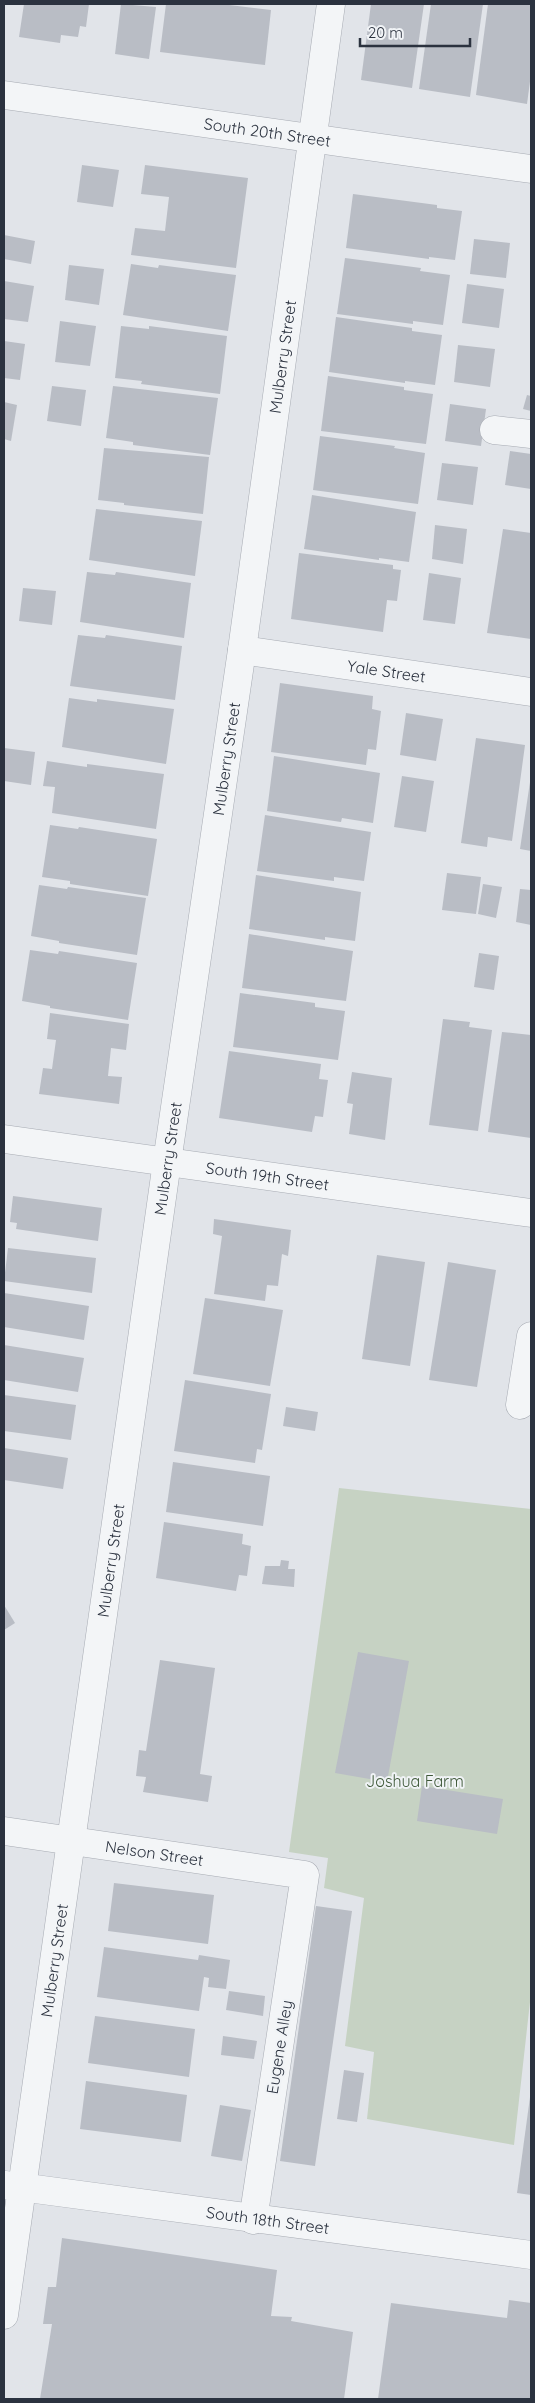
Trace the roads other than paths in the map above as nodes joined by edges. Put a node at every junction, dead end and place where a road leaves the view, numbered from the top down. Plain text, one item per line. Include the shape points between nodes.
1 (331, 4) edge
2 (4, 95) edge
3 (312, 138) junction
4 (531, 169) edge
5 (494, 430) dead end
6 (531, 434) edge
7 (242, 650) junction
8 (531, 692) edge
9 (4, 1139) edge
10 (167, 1162) junction
11 (531, 1213) edge
12 (531, 1336) edge
13 (520, 1405) dead end
14 (4, 1830) edge
15 (71, 1840) junction
16 (305, 1875) joint
17 (13, 2186) edge
18 (253, 2220) junction
19 (531, 2255) edge
20 (4, 2315) edge

1 - 3 street, Mulberry Street
2 - 3 street, South 20th Street
3 - 4 street, South 20th Street
3 - 7 street, Mulberry Street
5 - 6 street
7 - 8 street, Yale Street
7 - 10 street, Mulberry Street
9 - 10 street, South 19th Street
10 - 11 street, South 19th Street
10 - 15 street, Mulberry Street
12 - 13 street
14 - 15 street, Nelson Street
15 - 16 street, Nelson Street
15 - 17 street, Mulberry Street
16 - 18 street, Eugene Alley
17 - 18 street, South 18th Street
17 - 20 street, Mulberry Street
18 - 19 street, South 18th Street

